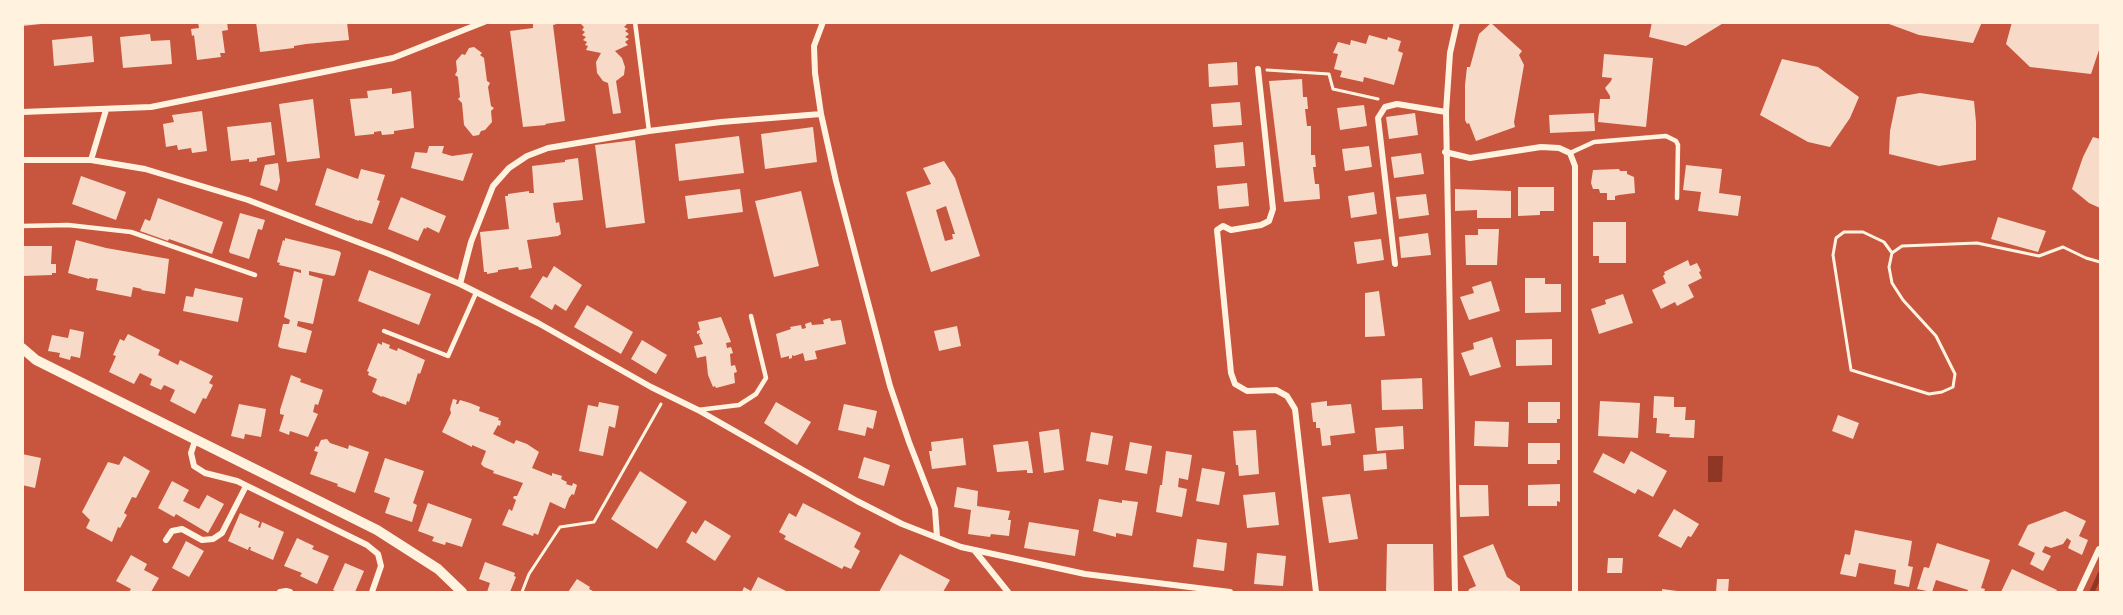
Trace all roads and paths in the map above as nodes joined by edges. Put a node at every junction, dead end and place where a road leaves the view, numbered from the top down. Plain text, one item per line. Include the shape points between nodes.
1 (484, 22) edge
2 (635, 22) edge
3 (823, 22) edge
4 (1457, 22) edge
5 (1258, 69) joint
6 (1397, 104) junction
7 (106, 110) junction
8 (22, 112) edge
9 (1446, 112) junction
10 (821, 114) junction
11 (649, 131) junction
12 (1445, 152) junction
13 (1570, 153) junction
14 (22, 160) edge
15 (91, 160) junction
16 (1677, 198) dead end
17 (22, 226) edge
18 (1892, 253) junction
19 (2100, 262) edge
20 (1395, 264) dead end
21 (255, 275) dead end
22 (460, 284) junction
23 (476, 293) junction
24 (751, 316) dead end
25 (384, 331) dead end
26 (22, 348) edge
27 (667, 394) junction
28 (698, 410) junction
29 (195, 441) junction
30 (246, 486) junction
31 (936, 537) junction
32 (166, 540) dead end
33 (2099, 549) edge
34 (975, 551) junction
35 (280, 592) edge
36 (290, 592) edge
37 (372, 592) edge
38 (462, 592) edge
39 (522, 592) edge
40 (1008, 592) edge
41 (1230, 592) edge
42 (1317, 592) edge
43 (1455, 592) edge
44 (1575, 592) edge
45 (2079, 592) edge

1 - 7 street via 393,58 151,107
2 - 11 lane
3 - 10 street via 814,46
4 - 9 street via 1450,53
5 - 6 path via 1329,74 1333,89
5 - 42 street via 1274,209 1269,221 1261,225 1231,230 1223,226 1217,230 1231,373 1235,384 1247,391 1276,390 1287,396 1295,409
6 - 9 street
6 - 20 street via 1385,107 1378,118
7 - 8 street
7 - 15 street
9 - 12 street
10 - 11 street
10 - 31 street via 890,386 935,509
11 - 22 street via 548,148 508,168 493,186 484,206
12 - 13 street via 1470,158 1541,147
12 - 43 street
13 - 16 lane via 1594,142 1666,136 1678,145
13 - 44 street via 1575,166
14 - 15 street
15 - 22 street via 145,169 248,200
17 - 21 lane via 68,225 130,232
18 - 18 path via 1892,283 1936,336 1955,374 1953,387 1942,392 1929,394 1851,370 1833,255 1836,238 1844,232 1863,232 1884,242
18 - 19 path via 1902,246 1977,243 2039,256 2063,247
22 - 23 street
23 - 25 lane via 448,356
23 - 27 street
24 - 28 lane via 766,378 756,394 739,405
26 - 29 street via 36,360
27 - 28 street
27 - 39 path via 594,522 560,527 529,574
28 - 31 street via 857,501
29 - 30 street via 191,453 194,466
29 - 38 street via 377,530 438,569
30 - 32 street via 222,533 213,540 202,540 182,529 172,531
30 - 37 street via 378,554 381,566
31 - 34 street
33 - 45 street
34 - 40 street
34 - 41 street via 1085,574
35 - 36 street

